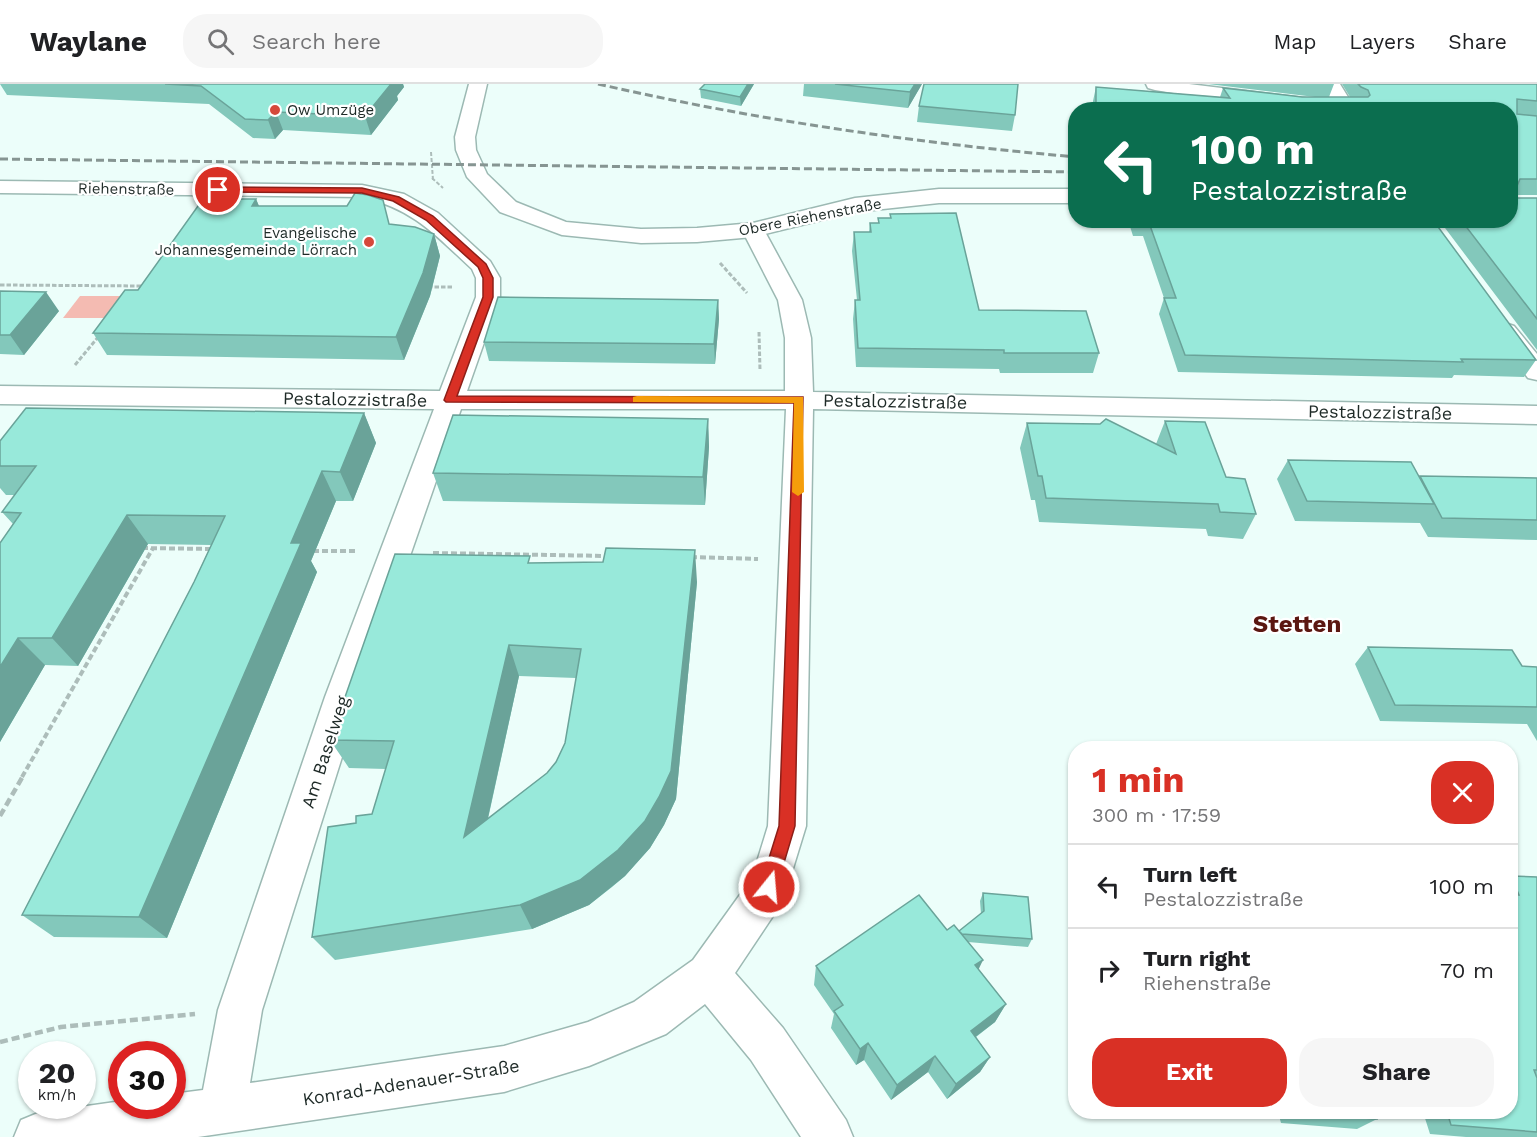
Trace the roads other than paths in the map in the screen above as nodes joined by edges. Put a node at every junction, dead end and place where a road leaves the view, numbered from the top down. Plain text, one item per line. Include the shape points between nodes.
1 (478, 84) edge
2 (1155, 84) edge
3 (1331, 84) edge
4 (1283, 102) edge
5 (1343, 102) edge
6 (0, 187) edge
7 (1068, 196) edge
8 (753, 230) junction
9 (1492, 313) edge
10 (1537, 372) edge
11 (0, 395) edge
12 (49, 396) junction
13 (799, 399) junction
14 (450, 400) junction
15 (1537, 415) edge
16 (28, 424) edge
17 (708, 975) junction
18 (223, 1110) junction
19 (38, 1137) edge
20 (829, 1137) edge

1 - 8 street, Obere Riehenstraße via 465,137 466,150 478,177 508,207 562,228 697,235
2 - 4 street
3 - 5 street
6 - 14 street, Riehenstraße via 362,191 396,199 430,218 483,266 488,278 488,297
7 - 8 street, Obere Riehenstraße via 939,196 855,205
8 - 13 street, Konrad-Adenauer-Straße via 790,300 798,338
9 - 10 street
11 - 12 street, Pestalozzistraße
12 - 14 street, Pestalozzistraße
12 - 16 street
13 - 14 street, Pestalozzistraße
13 - 15 street, Pestalozzistraße
13 - 17 street, Konrad-Adenauer-Straße via 787,826 769,887
14 - 18 street, Am Baselweg via 343,697 240,1010
17 - 18 street, Konrad-Adenauer-Straße via 650,1018 589,1044 504,1069
17 - 20 street via 767,1044
18 - 19 street, Konrad-Adenauer-Straße

